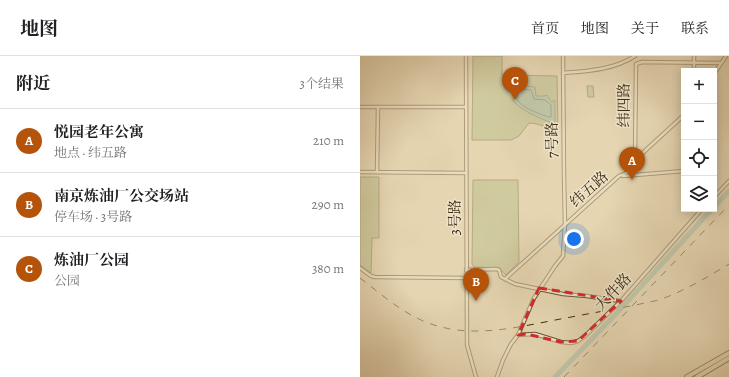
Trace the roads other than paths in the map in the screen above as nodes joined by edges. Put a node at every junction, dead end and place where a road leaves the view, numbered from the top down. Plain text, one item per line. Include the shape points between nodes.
1 (466, 56) edge
2 (563, 56) edge
3 (635, 56) edge
4 (694, 56) edge
5 (726, 56) edge
6 (694, 63) junction
7 (721, 63) junction
8 (694, 68) edge
9 (717, 69) edge
10 (563, 73) junction
11 (360, 107) edge
12 (378, 107) junction
13 (466, 107) junction
14 (681, 118) edge
15 (635, 160) junction
16 (681, 171) edge
17 (360, 172) edge
18 (377, 172) junction
19 (466, 173) junction
20 (619, 176) junction
21 (729, 181) edge
22 (717, 194) edge
23 (699, 212) edge
24 (566, 224) junction
25 (360, 268) edge
26 (466, 270) junction
27 (466, 278) junction
28 (505, 279) junction
29 (539, 288) junction
30 (621, 301) junction
31 (518, 335) junction
32 (729, 353) edge
33 (729, 358) edge
34 (476, 377) edge
35 (497, 377) edge
36 (687, 377) edge
37 (697, 377) edge

1 - 13 street, 3号路
2 - 10 street, 7号路
3 - 10 street via 608,68
4 - 6 street
5 - 7 street
6 - 7 street, 纬四路
6 - 8 street
6 - 15 street, 纬四路 via 636,64
7 - 9 street
10 - 24 street, 7号路
11 - 12 street
12 - 13 street
12 - 18 street
13 - 19 street, 3号路
14 - 15 street, 纬五路
15 - 20 street, 纬五路 via 632,170
16 - 20 street
17 - 18 street
18 - 19 street
19 - 26 street, 3号路
20 - 24 street, 纬五路
21 - 22 street
23 - 30 street, 大件路
24 - 28 street, 纬五路
24 - 29 street, 7号路 via 563,256
25 - 27 street via 375,277
26 - 27 street, 3号路
26 - 28 street via 496,269 499,270 501,278
27 - 34 street, 3号路 via 467,345
28 - 29 street via 515,284
29 - 30 street via 563,294
29 - 31 street, 7号路
30 - 31 street, 大件路 via 578,341 571,343 534,334
31 - 35 street, 7号路 via 511,344
32 - 36 main road
33 - 37 main road

